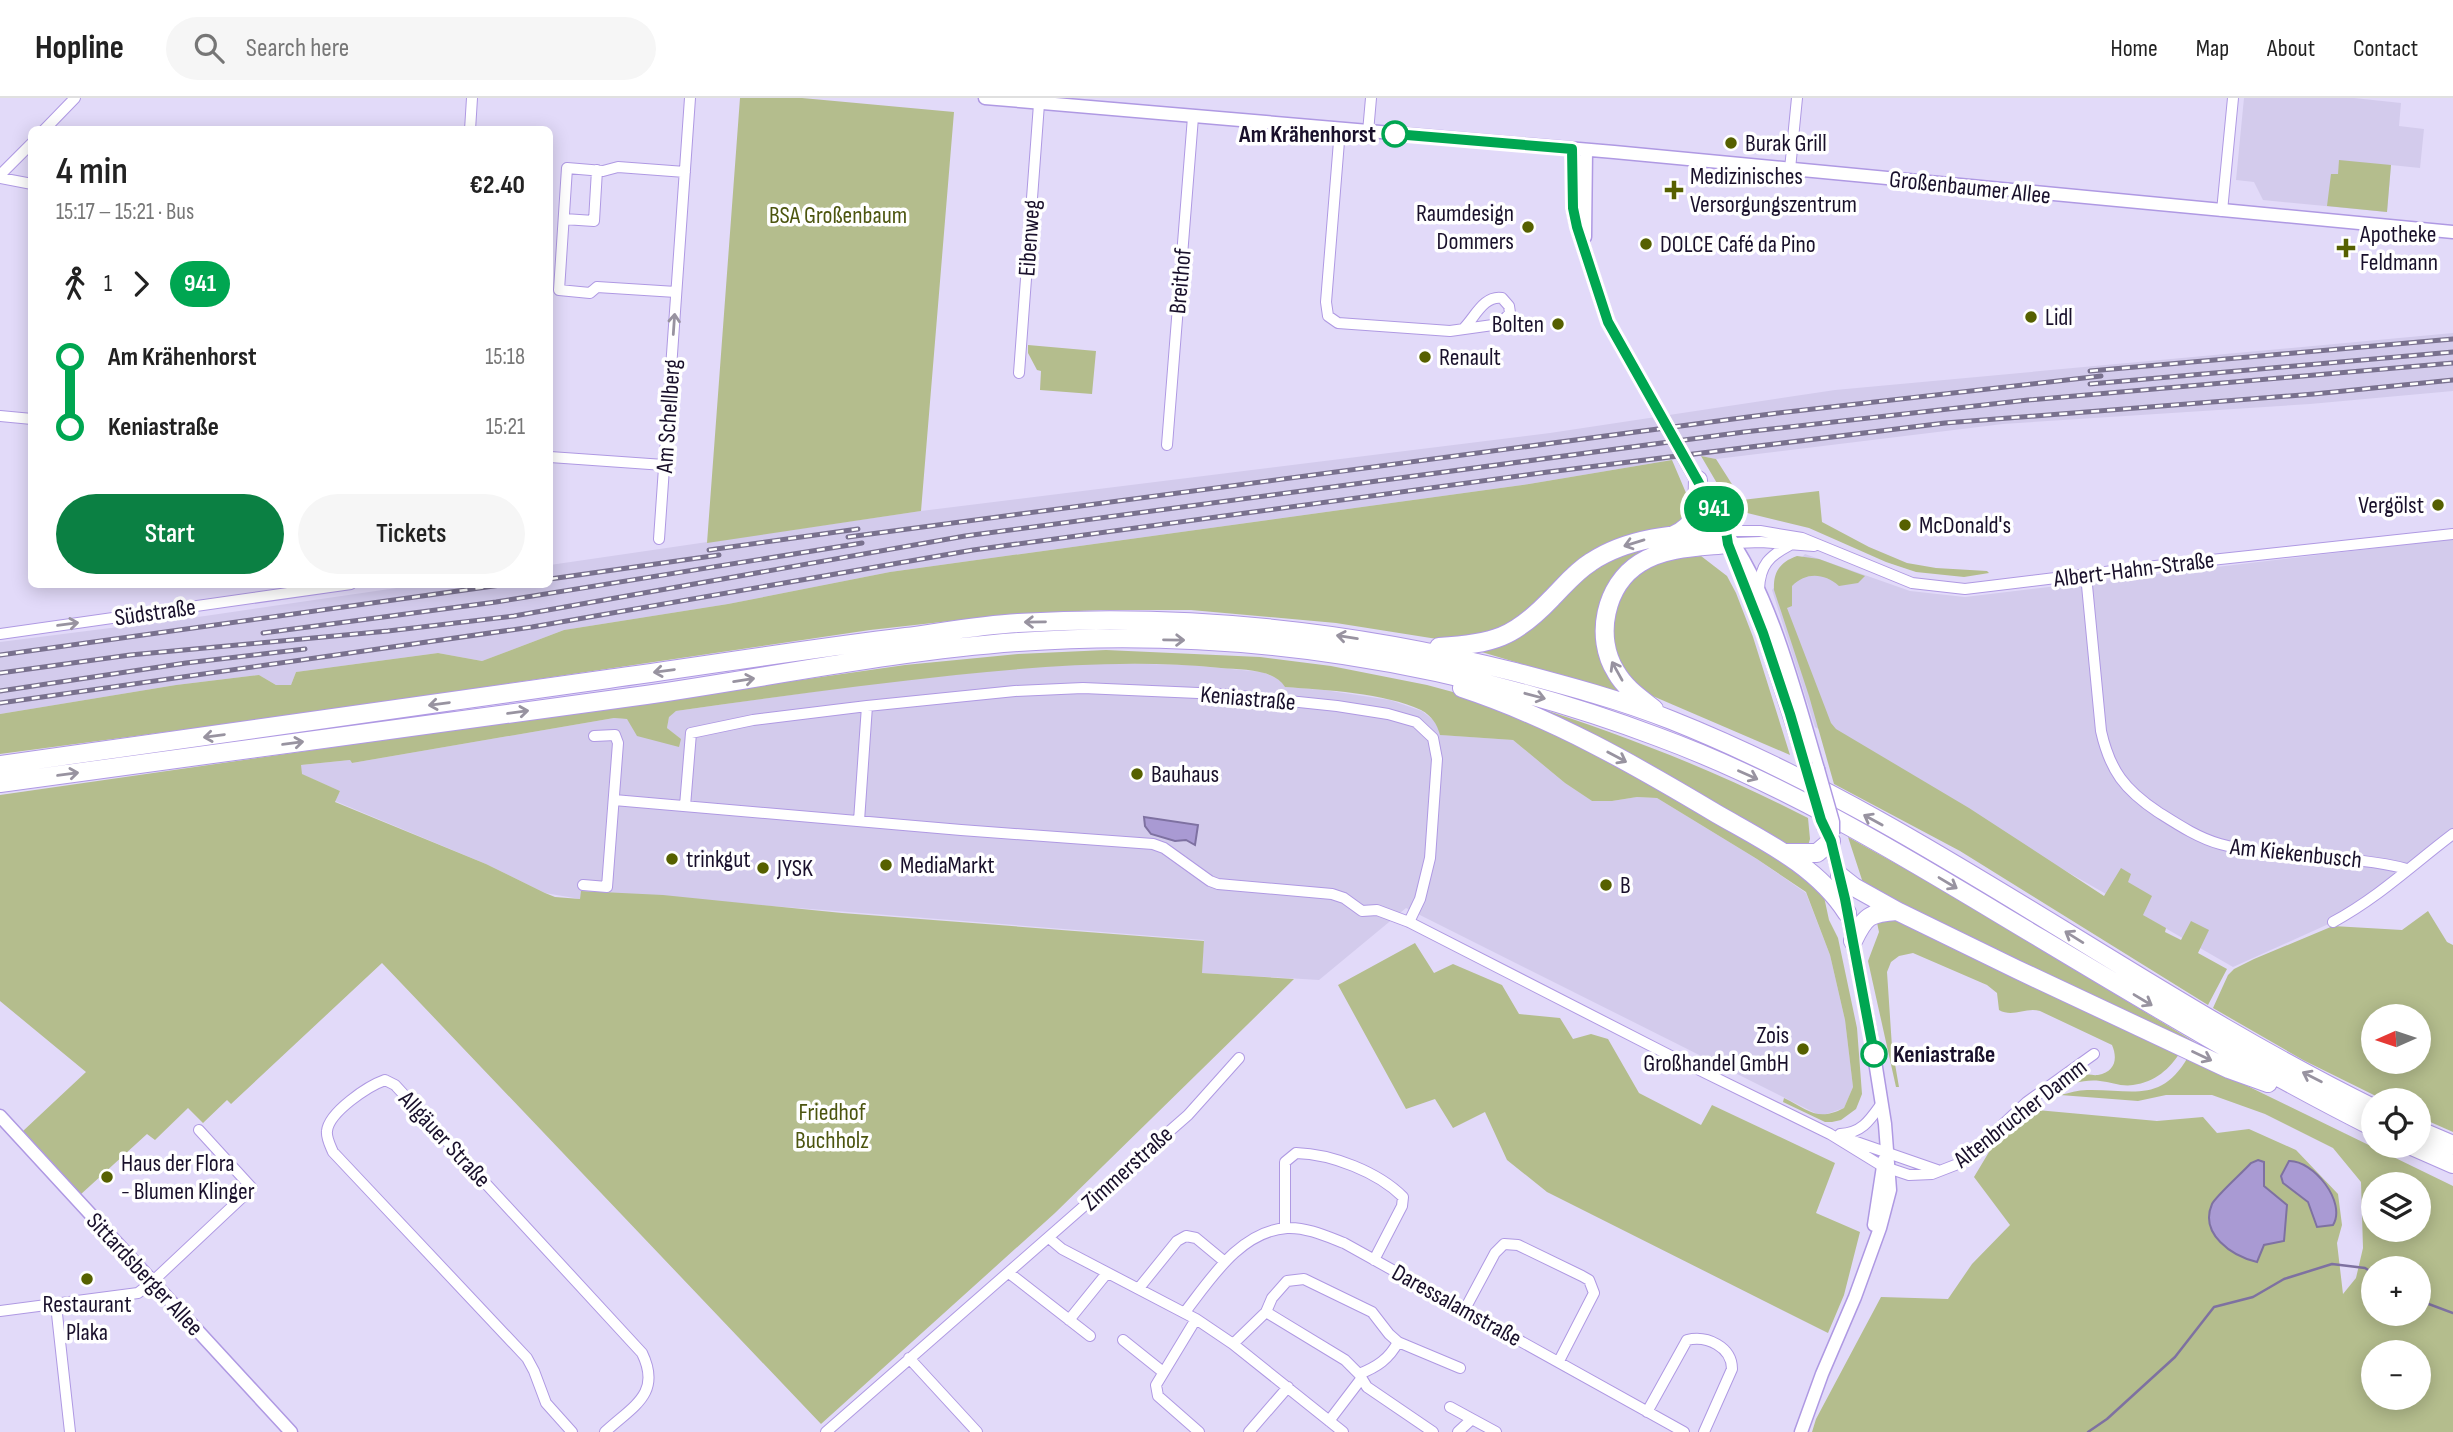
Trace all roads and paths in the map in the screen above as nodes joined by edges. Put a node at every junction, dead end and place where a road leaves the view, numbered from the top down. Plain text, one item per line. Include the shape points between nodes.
1 (75, 98) edge
2 (472, 98) edge
3 (690, 98) edge
4 (985, 98) edge
5 (1371, 98) edge
6 (1797, 98) edge
7 (2233, 98) edge
8 (1096, 103) edge
9 (1039, 104) junction
10 (1193, 117) junction
11 (48, 126) edge
12 (470, 126) edge
13 (1340, 129) junction
14 (1368, 132) junction
15 (28, 147) edge
16 (1572, 149) junction
17 (1586, 150) junction
18 (1790, 169) junction
19 (597, 170) junction
20 (685, 172) junction
21 (0, 176) edge
22 (28, 183) edge
23 (2222, 211) junction
24 (564, 219) junction
25 (2453, 232) edge
26 (1584, 248) junction
27 (676, 292) junction
28 (1464, 328) dead end
29 (1019, 373) dead end
30 (0, 416) edge
31 (28, 419) edge
32 (1167, 445) dead end
33 (553, 457) edge
34 (664, 465) junction
35 (1698, 480) junction
36 (2453, 534) edge
37 (1674, 536) junction
38 (659, 539) dead end
39 (1729, 539) junction
40 (1791, 545) junction
41 (1822, 547) junction
42 (2086, 575) junction
43 (323, 588) edge
44 (1759, 593) junction
45 (0, 634) edge
46 (1414, 648) junction
47 (1373, 659) junction
48 (867, 706) junction
49 (1665, 718) junction
50 (593, 736) dead end
51 (0, 765) edge
52 (0, 783) edge
53 (614, 800) junction
54 (685, 806) junction
55 (859, 821) junction
56 (1829, 834) junction
57 (2453, 834) edge
58 (1784, 853) junction
59 (2407, 869) junction
60 (1840, 876) junction
61 (583, 885) dead end
62 (1897, 911) junction
63 (1847, 913) junction
64 (1409, 922) junction
65 (2333, 922) dead end
66 (1853, 940) junction
67 (2094, 1054) dead end
68 (1239, 1058) dead end
69 (2361, 1102) edge
70 (1882, 1103) junction
71 (2330, 1105) junction
72 (0, 1116) edge
73 (2361, 1121) edge
74 (199, 1130) dead end
75 (1830, 1134) junction
76 (2431, 1136) edge
77 (2453, 1145) edge
78 (1887, 1153) junction
79 (2431, 1154) edge
80 (2453, 1164) edge
81 (1886, 1168) junction
82 (1944, 1171) junction
83 (1285, 1228) junction
84 (1049, 1238) junction
85 (1374, 1260) junction
86 (1225, 1262) junction
87 (1009, 1273) junction
88 (1107, 1273) junction
89 (152, 1282) junction
90 (1139, 1288) junction
91 (56, 1305) junction
92 (1465, 1309) junction
93 (0, 1311) edge
94 (1185, 1312) junction
95 (1266, 1312) junction
96 (1196, 1319) junction
97 (1069, 1320) junction
98 (1090, 1336) dead end
99 (1123, 1340) dead end
100 (1398, 1342) junction
101 (1233, 1344) junction
102 (909, 1358) junction
103 (1559, 1361) junction
104 (1460, 1368) dead end
105 (1163, 1372) junction
106 (1360, 1377) junction
107 (1288, 1387) junction
108 (1450, 1407) dead end
109 (1647, 1412) junction
110 (1472, 1419) junction
111 (1329, 1421) junction
112 (1251, 1430) edge
113 (70, 1432) edge
114 (291, 1432) edge
115 (572, 1432) edge
116 (605, 1432) edge
117 (826, 1432) edge
118 (977, 1432) edge
119 (1199, 1432) edge
120 (1343, 1432) edge
121 (1433, 1432) edge
122 (1458, 1432) edge
123 (1496, 1432) edge
124 (1684, 1432) edge
125 (1704, 1432) edge
126 (1801, 1432) edge

1 - 11 street
2 - 12 street
3 - 20 street, Am Schellberg
4 - 9 main road, Großenbaumer Allee
5 - 14 street
6 - 18 street
7 - 23 street
8 - 9 main road, Großenbaumer Allee
8 - 10 main road, Großenbaumer Allee
9 - 29 street, Eibenweg
10 - 13 main road, Großenbaumer Allee
10 - 32 street, Breithof
13 - 14 main road, Großenbaumer Allee
13 - 28 street via 1328,316 1338,323 1450,331
14 - 16 main road, Großenbaumer Allee
15 - 21 street
16 - 17 main road, Großenbaumer Allee
16 - 26 main road via 1573,208
17 - 18 main road, Großenbaumer Allee
17 - 26 main road
18 - 23 main road, Großenbaumer Allee
19 - 20 street
19 - 24 street via 567,168
19 - 24 street via 594,221
20 - 27 street, Am Schellberg
21 - 22 street
23 - 25 main road, Großenbaumer Allee
24 - 27 street via 559,290 590,293 597,287
26 - 35 main road via 1608,322
34 -> 27 street, Am Schellberg
30 - 31 street
33 - 34 street
34 - 38 street, Am Schellberg
35 - 37 highway via 1695,517
35 - 39 main road
36 - 42 street, Albert-Hahn-Straße
37 - 39 highway
37 -> 46 highway via 1628,544 1594,559 1574,573 1526,624 1500,639
39 - 40 street, Albert-Hahn-Straße
39 - 41 street, Albert-Hahn-Straße via 1778,533
39 - 44 main road via 1747,564
49 -> 39 highway via 1625,686 1614,670 1604,634 1609,601 1639,563 1661,553
39 - 56 main road, bridge
40 - 41 street, Albert-Hahn-Straße
40 - 44 street via 1765,563
41 - 42 street, Albert-Hahn-Straße via 1912,583 1938,587 1965,589
42 - 59 street, Am Kiekenbusch via 2105,751 2136,797 2217,844 2381,862
45 -> 43 street, Südstraße
44 - 56 main road, bridge via 1818,769 1833,822
46 - 49 highway via 1570,686
46 -> 51 highway via 1261,626 1014,623
52 -> 47 highway via 1017,642 1190,640
47 -> 58 highway via 1547,720
47 -> 71 highway via 1457,675 1565,705 1662,738 1786,792 1938,877 2233,1054
48 - 54 street, Keniastraße via 777,716 691,733
48 - 55 street
48 - 64 street, Keniastraße via 1083,688 1338,706 1416,722 1433,738 1437,759 1430,858
69 -> 49 highway via 2232,1033 1955,864 1786,772
50 - 53 street via 611,733 618,738
53 - 54 street
53 - 61 street via 607,887
54 - 55 street
55 - 64 street via 1153,844 1219,884 1332,894 1362,911 1377,910
56 - 58 highway via 1816,853
56 - 60 main road
57 - 59 street
58 - 63 highway via 1824,883
59 - 65 street via 2391,886
60 - 62 highway
60 - 63 main road
62 - 66 highway via 1870,915
62 -> 71 highway via 2229,1069
63 - 66 main road
64 - 75 street
66 - 70 main road
67 - 82 street, Altenbrucher Damm via 2027,1102 1963,1162
68 - 84 street, Zimmerstraße via 1188,1115
70 - 75 street via 1863,1128 1851,1134
70 - 78 main road
71 - 73 highway
72 - 89 main road, Sittardsberger Allee
74 - 89 street via 251,1188
75 - 78 street
75 - 81 street
76 - 77 highway
78 - 81 main road
78 - 82 street, Altenbrucher Damm
79 - 80 highway
81 - 82 street, Altenbrucher Damm via 1921,1175
81 - 126 main road via 1889,1197
83 - 85 street, Daressalamstraße via 1331,1238
83 - 85 street via 1285,1162 1296,1153 1327,1157 1369,1174 1403,1197
83 - 86 street via 1252,1241
84 - 87 street, Zimmerstraße
84 - 88 street
85 - 92 street, Daressalamstraße
86 - 90 street via 1196,1238 1186,1236
86 - 94 street
87 - 97 street
87 - 102 street, Zimmerstraße
88 - 90 street
88 - 97 street
89 - 91 street via 138,1293
89 - 114 main road, Sittardsberger Allee
90 - 94 street
91 - 93 street
91 - 113 street
92 - 103 street, Daressalamstraße
92 - 103 street via 1504,1244 1518,1245 1582,1276 1594,1293
94 - 96 street
95 - 100 street via 1287,1282 1304,1279 1372,1312
95 - 101 street
95 - 106 street via 1345,1360
96 - 101 street
96 - 105 street
97 - 98 street
99 - 105 street
100 - 104 street
100 - 106 street via 1391,1356
101 - 107 street
102 - 117 street, Zimmerstraße
102 - 118 street
103 - 109 street, Daressalamstraße
105 - 119 street via 1156,1385 1158,1396
106 - 111 street
106 - 121 street via 1367,1387
107 - 111 street
107 - 112 street
108 - 110 street
109 - 124 street, Daressalamstraße
109 - 125 street via 1687,1340 1703,1338 1732,1359 1732,1369
110 - 122 street
110 - 123 street
111 - 120 street
115 - 116 street, Allgäuer Straße via 546,1403 527,1358 333,1152 327,1130 331,1120 364,1089 384,1080 395,1085 642,1353 651,1378 648,1390

